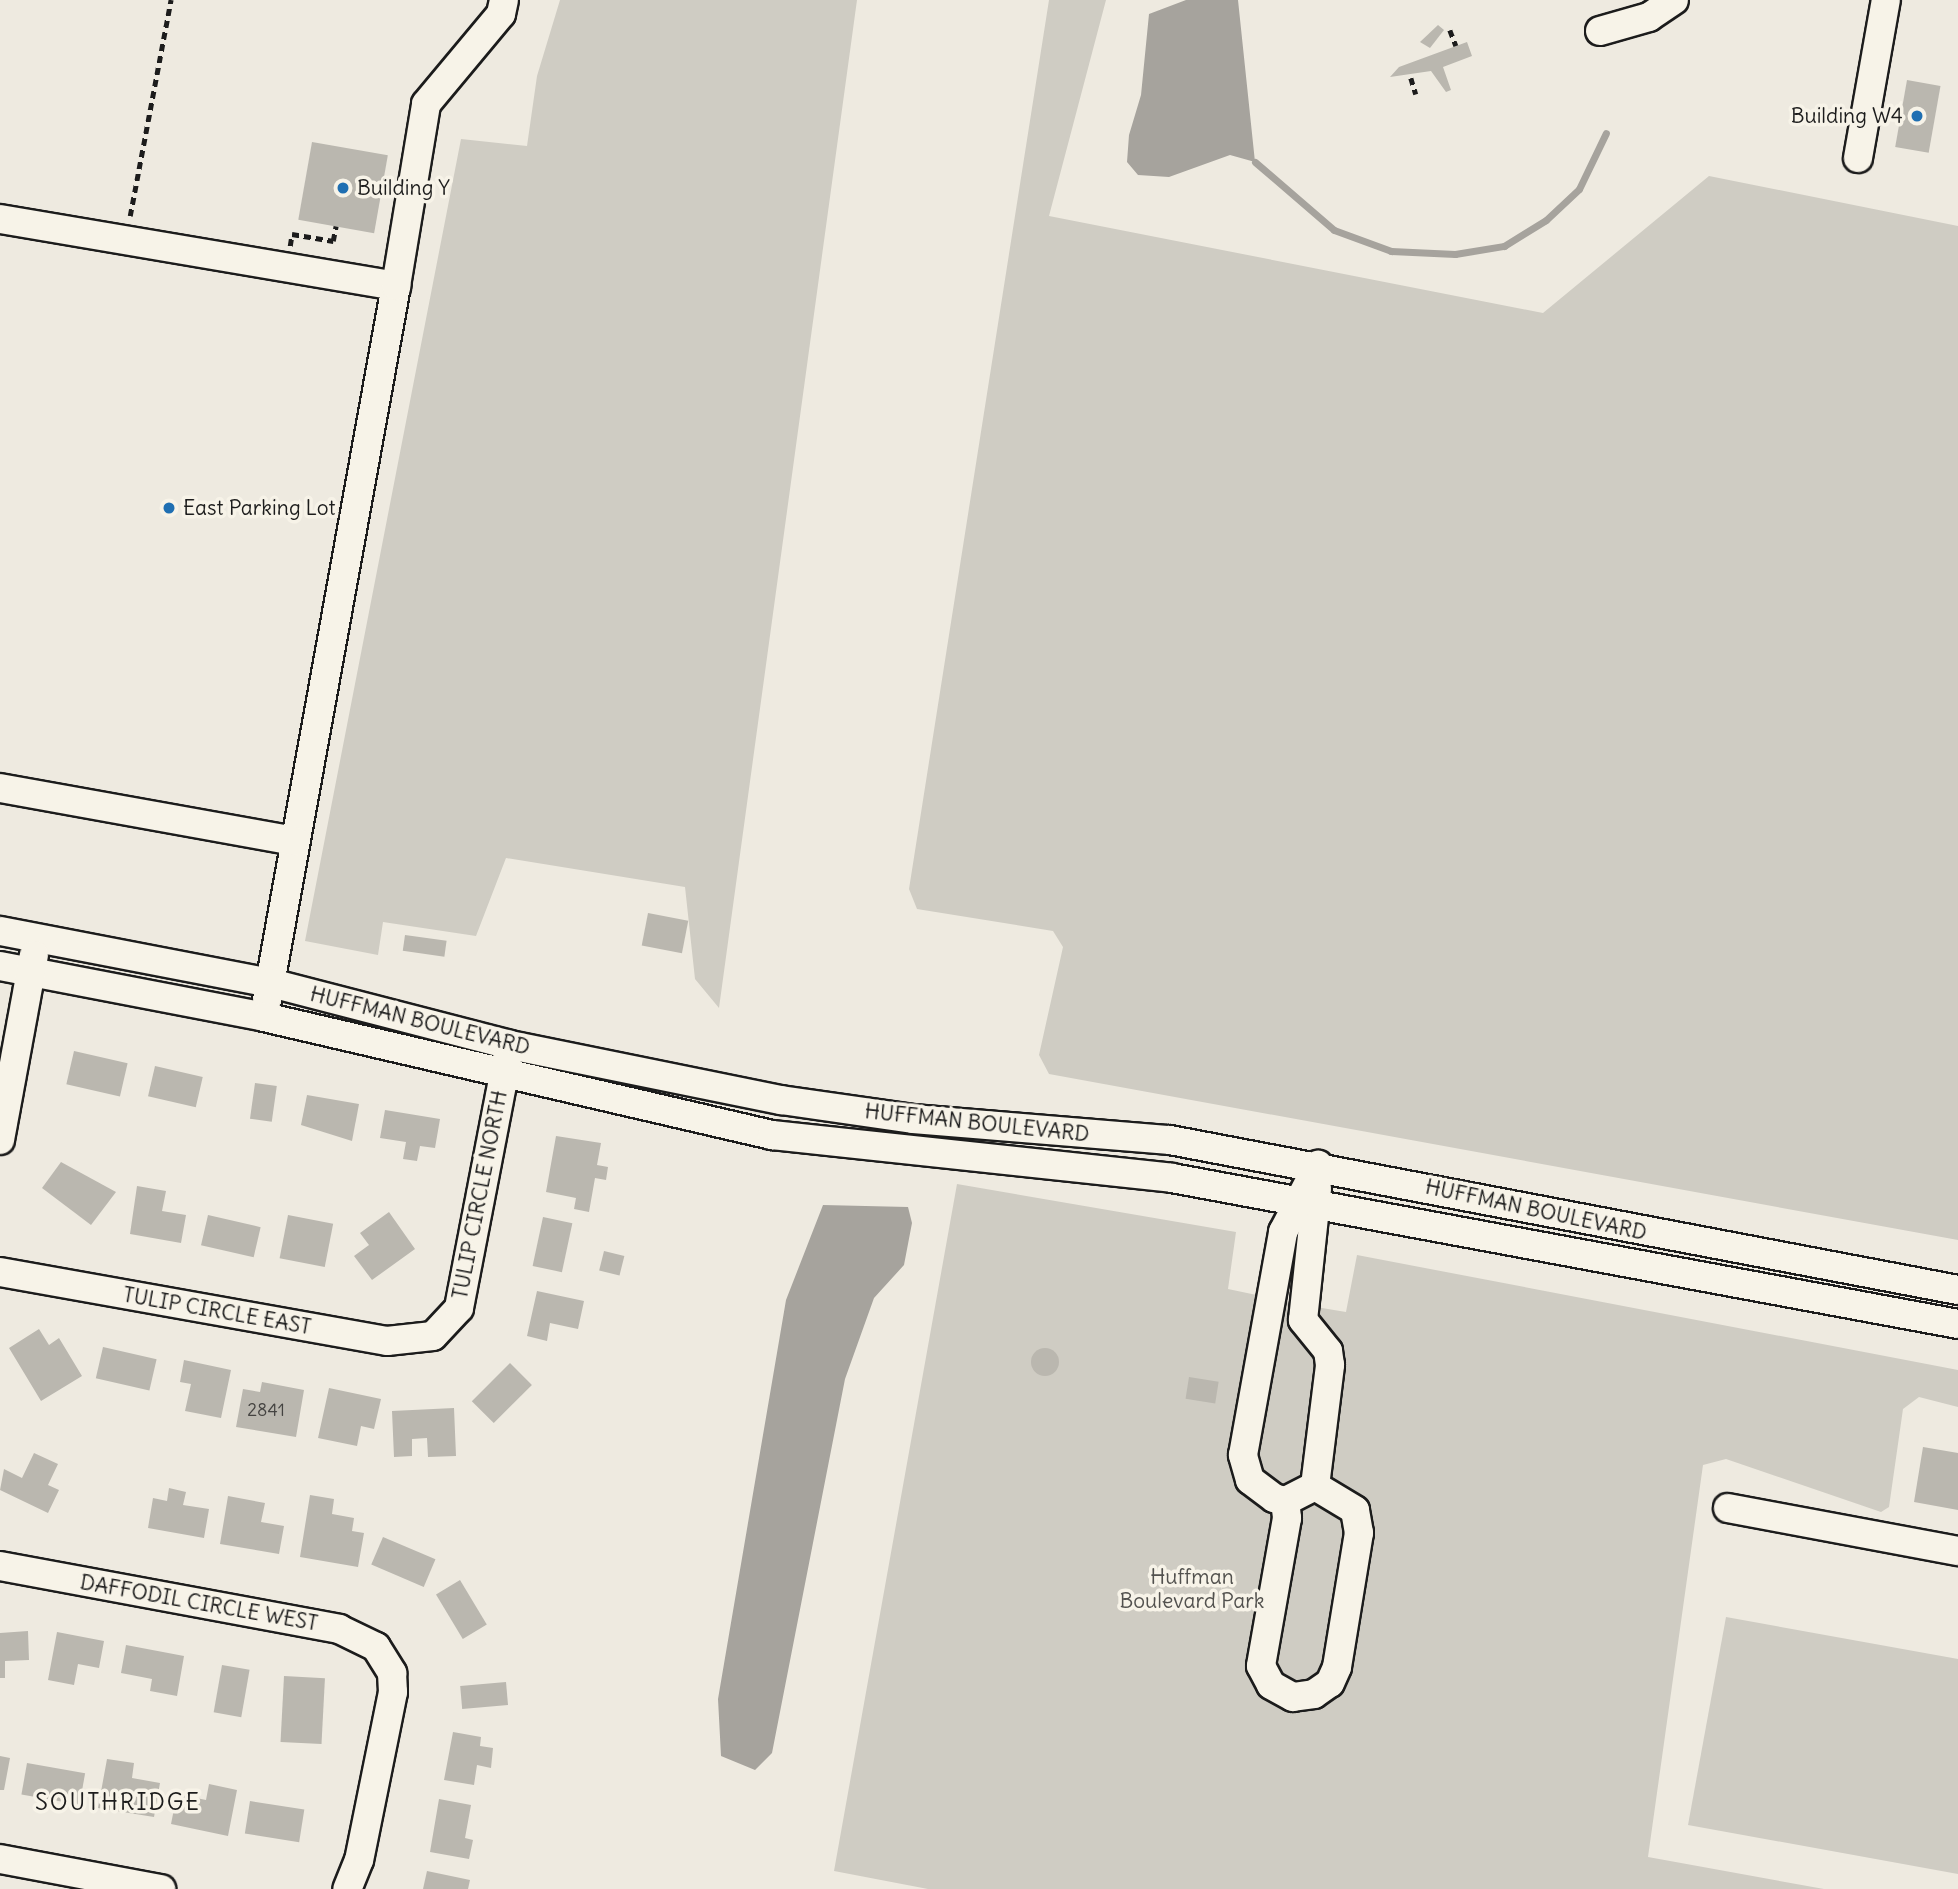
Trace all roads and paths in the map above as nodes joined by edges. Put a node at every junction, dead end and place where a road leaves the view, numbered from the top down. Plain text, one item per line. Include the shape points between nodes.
1 (171, 0) edge
2 (504, 0) edge
3 (1674, 0) edge
4 (1886, 0) edge
5 (1450, 30) dead end
6 (1600, 31) dead end
7 (1456, 46) dead end
8 (1411, 78) dead end
9 (1416, 94) dead end
10 (1858, 158) dead end
11 (0, 219) edge
12 (128, 226) dead end
13 (396, 286) junction
14 (0, 788) edge
15 (295, 841) junction
16 (0, 931) edge
17 (38, 938) junction
18 (0, 966) edge
19 (31, 972) junction
20 (271, 983) junction
21 (264, 1017) junction
22 (510, 1045) junction
23 (504, 1076) junction
24 (0, 1140) edge
25 (1318, 1165) junction
26 (1308, 1204) junction
27 (0, 1272) edge
28 (1958, 1290) edge
29 (1958, 1324) edge
30 (433, 1336) joint
31 (1313, 1336) junction
32 (1262, 1349) junction
33 (1315, 1486) junction
34 (1284, 1501) junction
35 (1728, 1508) dead end
36 (1958, 1551) edge
37 (0, 1566) edge
38 (0, 1859) edge
39 (161, 1889) edge
40 (347, 1889) edge

1 - 12 path
2 - 13 street via 501,14 426,104
3 - 6 street via 1649,17
4 - 10 street
5 - 7 path
8 - 9 path
11 - 13 street
13 - 15 street
14 - 15 street
15 - 20 street
16 - 17 street, HUFFMAN BOULEVARD
17 - 19 street
17 - 20 street, HUFFMAN BOULEVARD
18 - 19 street, HUFFMAN BOULEVARD
19 - 21 street, HUFFMAN BOULEVARD
19 - 24 street
20 - 21 street
20 - 22 street, HUFFMAN BOULEVARD
21 - 23 street, HUFFMAN BOULEVARD
22 - 23 street, TULIP CIRCLE NORTH
22 - 25 street, HUFFMAN BOULEVARD via 781,1100 913,1119 1170,1140
23 - 26 street, HUFFMAN BOULEVARD via 772,1135 1172,1178
23 - 30 street, TULIP CIRCLE NORTH via 459,1308
25 - 26 street
25 - 28 street, HUFFMAN BOULEVARD
26 - 29 street, HUFFMAN BOULEVARD
26 - 31 street via 1303,1315
26 - 32 street via 1283,1233
27 - 30 street, TULIP CIRCLE EAST via 387,1341
31 - 32 street via 1291,1331
31 - 33 street via 1328,1351 1330,1365
32 - 34 street via 1242,1455 1250,1480
33 - 34 street
33 - 34 street via 1346,1499 1359,1533 1337,1667 1330,1683 1314,1694 1293,1697 1271,1685 1261,1666 1287,1518
35 - 36 street
37 - 40 street, DAFFODIL CIRCLE WEST via 361,1635 387,1661 393,1692 359,1860
38 - 39 street

